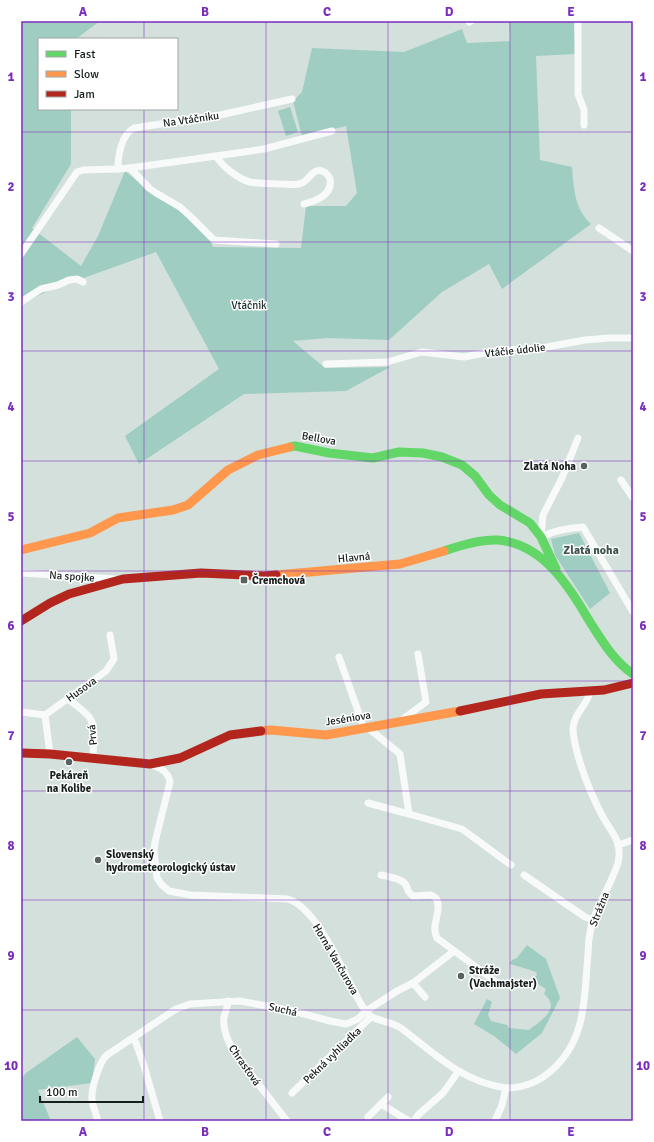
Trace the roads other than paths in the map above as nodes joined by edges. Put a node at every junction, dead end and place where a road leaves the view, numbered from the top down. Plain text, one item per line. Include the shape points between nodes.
1 (578, 21) edge
2 (292, 99) dead end
3 (584, 125) dead end
4 (332, 131) dead end
5 (216, 156) junction
6 (130, 168) junction
7 (118, 169) junction
8 (304, 204) dead end
9 (599, 228) dead end
10 (276, 244) dead end
11 (633, 251) edge
12 (21, 254) edge
13 (83, 282) dead end
14 (21, 302) edge
15 (633, 338) edge
16 (326, 364) dead end
17 (578, 438) dead end
18 (621, 480) dead end
19 (633, 498) edge
20 (541, 537) junction
21 (21, 550) edge
22 (21, 573) edge
23 (558, 574) junction
24 (123, 579) junction
25 (633, 612) edge
26 (21, 621) edge
27 (110, 635) dead end
28 (418, 654) dead end
29 (339, 657) dead end
30 (633, 674) edge
31 (633, 683) edge
32 (590, 692) junction
33 (68, 698) junction
34 (21, 712) edge
35 (46, 715) junction
36 (399, 722) junction
37 (387, 724) junction
38 (366, 727) junction
39 (384, 741) junction
40 (21, 753) edge
41 (50, 754) junction
42 (93, 758) junction
43 (150, 764) junction
44 (368, 804) dead end
45 (409, 814) junction
46 (633, 840) edge
47 (618, 845) junction
48 (511, 865) dead end
49 (524, 874) dead end
50 (381, 875) dead end
51 (594, 920) junction
52 (454, 951) junction
53 (496, 982) dead end
54 (413, 984) junction
55 (424, 997) dead end
56 (228, 1001) junction
57 (369, 1014) junction
58 (133, 1039) junction
59 (458, 1072) junction
60 (506, 1088) junction
61 (292, 1093) dead end
62 (388, 1096) dead end
63 (381, 1104) junction
64 (368, 1117) dead end
65 (98, 1121) edge
66 (160, 1121) edge
67 (287, 1121) edge
68 (409, 1121) edge
69 (414, 1121) edge
70 (495, 1121) edge

1 - 3 street via 578,94 584,110
2 - 7 street, Na Vtáčniku via 220,115 134,128 127,134 120,150
4 - 5 street via 264,149
5 - 6 street
5 - 8 street via 228,170 249,182 298,184 315,172 326,173 330,179 328,192 323,197
6 - 7 street
6 - 10 street via 149,188 185,212 214,240
7 - 12 street via 77,172
9 - 11 street
13 - 14 street via 77,279 69,280 41,290
15 - 16 street, Vtáčie údolie via 585,340 536,349 500,350 464,357 422,352 382,362
17 - 20 street via 543,515
18 - 19 street
20 - 21 street, Bellova via 530,524 489,495 475,476 462,465 442,457 399,452 373,458 295,446 258,455 228,470 188,505 156,514 122,517 90,533
20 - 23 street, Bellova
20 - 25 street via 563,528 583,527
22 - 24 street, Na spojke
23 - 24 street, Hlavná via 541,558 523,547 497,540 456,546 410,562 373,567 264,576 201,573
23 - 30 street, Hlavná via 612,656
24 - 26 street, Hlavná via 69,594
27 - 33 street, Husova via 114,659 106,671
28 - 36 street via 426,702
29 - 38 street
31 - 32 street, Jeséniova
32 - 36 street, Jeséniova via 541,694
32 - 47 street, Strážna via 575,720 573,730 590,789
33 - 35 street, Husova
33 - 42 street, Prvá via 91,720 94,731
34 - 35 street
35 - 41 street
36 - 37 street, Jeséniova
37 - 38 street, Jeséniova
37 - 39 street via 382,730
38 - 39 street
38 - 43 street, Jeséniova via 326,734 270,730 230,735 180,758
39 - 45 street via 400,754
40 - 41 street, Jeséniova
41 - 42 street, Jeséniova
42 - 43 street, Jeséniova
43 - 57 street, Horná Vančurova via 169,776 170,782 154,847 156,875 161,884 171,891 190,895 292,900 315,921 355,994
44 - 45 street
45 - 48 street via 462,829
46 - 47 street
47 - 51 street, Strážna via 619,857 616,868
49 - 51 street via 585,917
50 - 52 street via 402,881 413,896 431,895 436,898 438,904 435,936
51 - 60 street, Strážna via 589,937 581,1021 574,1042 557,1066 541,1079 522,1086
52 - 53 street
52 - 54 street, Suchá
54 - 55 street
54 - 57 street, Suchá via 397,991
56 - 57 street, Suchá via 253,1003 346,1024
56 - 58 street, Suchá via 180,1007
56 - 67 street, Chrasťová via 224,1022 225,1033 231,1046
57 - 59 street via 401,1028
57 - 61 street, Pekná vyhliadka
58 - 65 street, Suchá via 102,1060 92,1096
58 - 66 street via 144,1066
59 - 60 street via 481,1083
59 - 69 street via 443,1093
60 - 70 street
62 - 63 street
63 - 64 street
63 - 68 street

